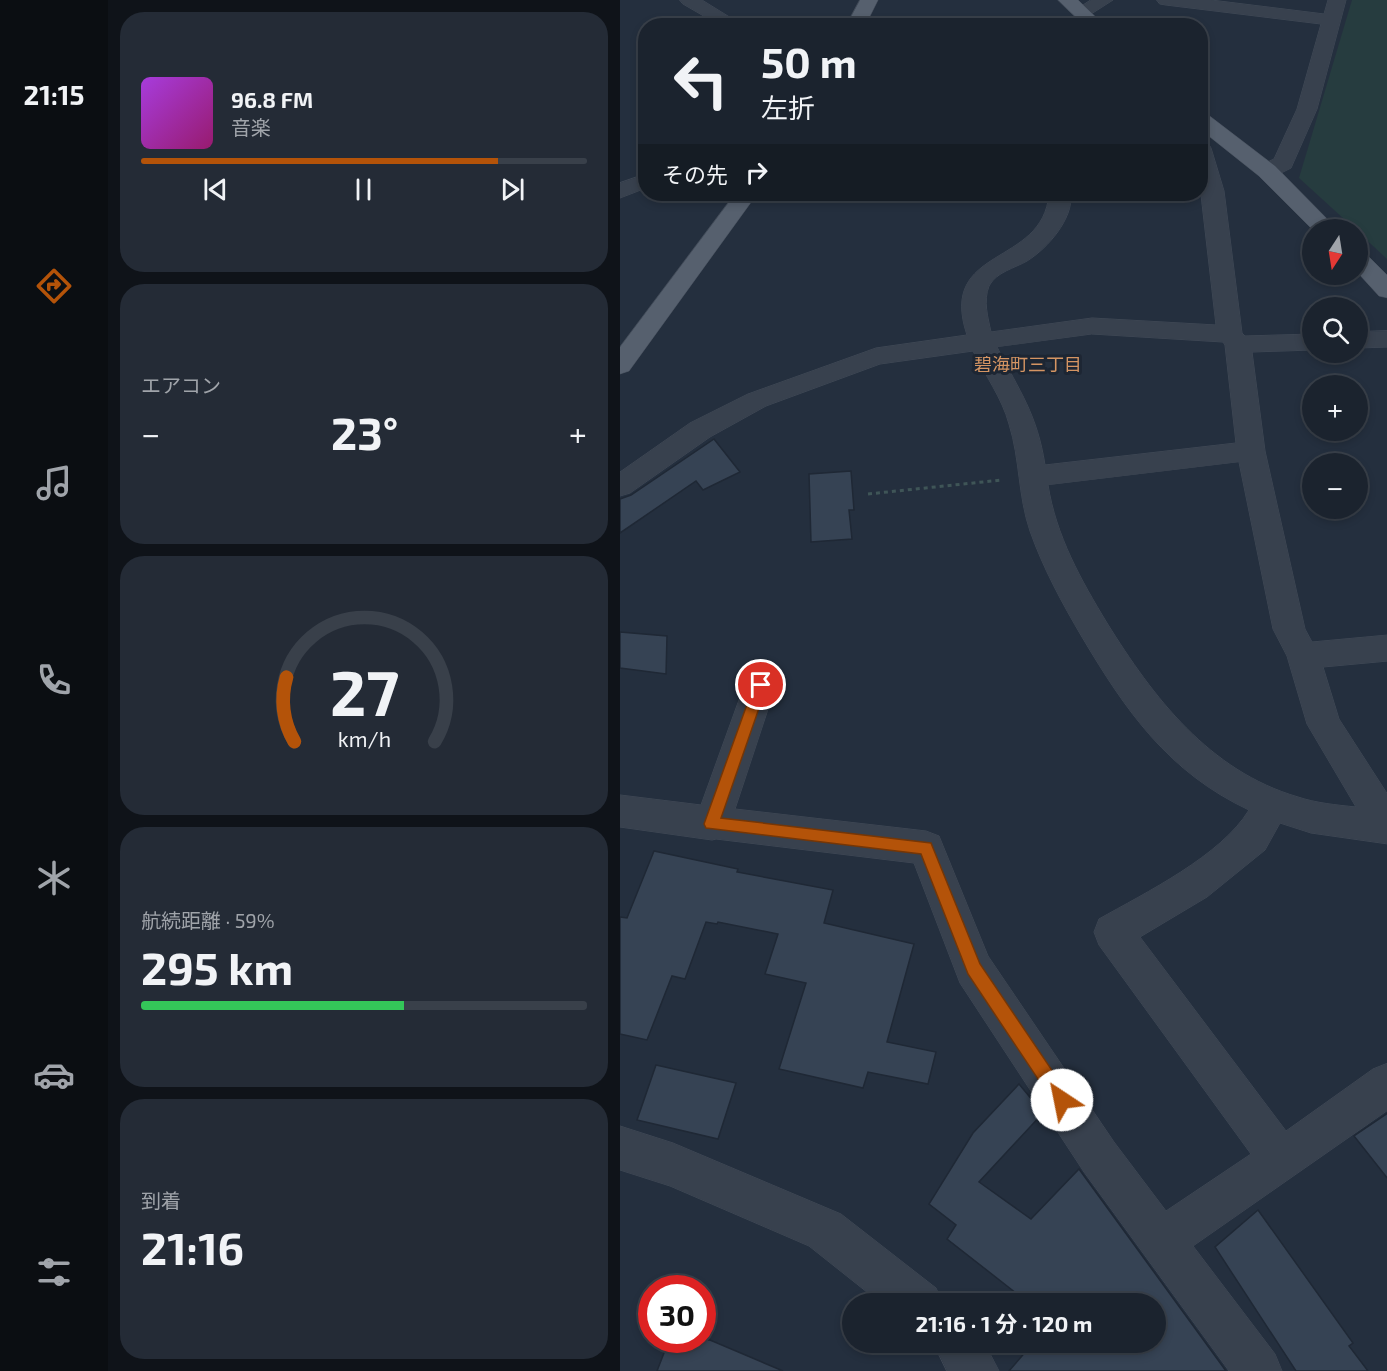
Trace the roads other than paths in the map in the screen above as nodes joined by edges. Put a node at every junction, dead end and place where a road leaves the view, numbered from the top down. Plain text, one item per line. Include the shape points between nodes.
1 (689, 0) edge
2 (869, 0) edge
3 (1067, 0) edge
4 (1104, 0) edge
5 (1166, 0) edge
6 (1337, 0) edge
7 (1082, 12) junction
8 (721, 18) edge
9 (859, 18) edge
10 (1088, 18) edge
11 (1330, 20) junction
12 (1208, 125) edge
13 (1267, 171) junction
14 (1208, 174) edge
15 (638, 183) edge
16 (620, 191) edge
17 (741, 201) edge
18 (1061, 201) edge
19 (1316, 219) edge
20 (1368, 270) edge
21 (1388, 291) edge
22 (1234, 339) junction
23 (1388, 339) edge
24 (981, 340) junction
25 (1368, 340) edge
26 (1302, 342) edge
27 (620, 365) edge
28 (1251, 451) junction
29 (1032, 477) junction
30 (620, 486) edge
31 (1388, 648) edge
32 (1302, 656) junction
33 (761, 685) dead end
34 (1272, 804) junction
35 (620, 811) edge
36 (712, 824) junction
37 (1387, 828) edge
38 (1388, 1084) edge
39 (620, 1148) edge
40 (1281, 1160) junction
41 (1161, 1241) junction
42 (906, 1293) edge
43 (963, 1353) edge
44 (975, 1371) edge
45 (1258, 1371) edge

1 - 8 street
2 - 9 main road
3 - 7 main road
4 - 7 street
5 - 11 street
6 - 11 street
7 - 10 main road
11 - 13 street via 1307,109 1283,163
12 - 13 main road
13 - 19 main road
14 - 22 street
15 - 16 street
17 - 27 main road
18 - 24 street via 1057,213 1033,244 985,275 976,286 974,312
20 - 21 main road
22 - 24 street via 1092,326
22 - 26 street
22 - 28 street
23 - 25 street
24 - 29 street via 1016,406
24 - 30 street via 876,356 757,400 700,430
28 - 29 street
28 - 32 street via 1289,629
29 - 34 street via 1039,513 1055,557 1133,694 1190,757 1230,784
31 - 32 street
32 - 37 street via 1324,724
33 - 36 street
34 - 37 street via 1310,817
34 - 40 street via 1252,838 1194,885 1113,932
35 - 36 street
36 - 41 street via 926,848 974,969
38 - 40 street
39 - 42 street via 673,1165 826,1230
40 - 41 street
41 - 45 street
43 - 44 street

